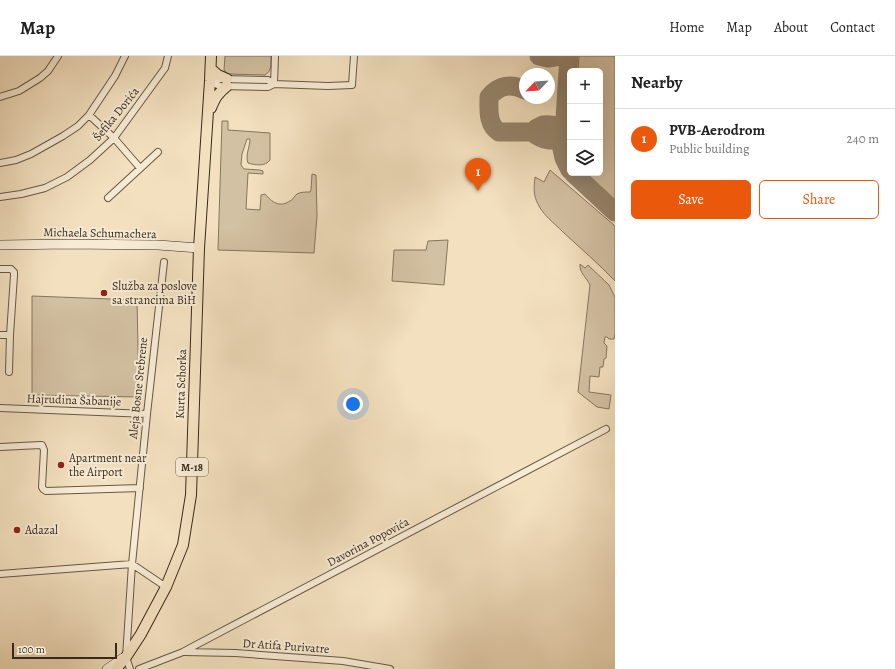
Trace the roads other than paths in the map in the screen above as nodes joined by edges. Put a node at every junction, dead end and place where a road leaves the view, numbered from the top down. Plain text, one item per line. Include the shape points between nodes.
1 (58, 56) edge
2 (125, 56) edge
3 (168, 56) edge
4 (211, 56) edge
5 (275, 56) edge
6 (354, 56) edge
7 (211, 69) junction
8 (210, 81) junction
9 (227, 82) junction
10 (274, 84) junction
11 (0, 98) edge
12 (208, 113) junction
13 (89, 115) junction
14 (114, 138) junction
15 (158, 152) dead end
16 (0, 163) edge
17 (140, 168) junction
18 (0, 197) edge
19 (108, 198) dead end
20 (0, 245) edge
21 (199, 248) junction
22 (164, 262) dead end
23 (0, 269) edge
24 (0, 335) edge
25 (10, 335) junction
26 (9, 372) dead end
27 (0, 408) edge
28 (147, 414) junction
29 (606, 429) dead end
30 (0, 447) edge
31 (140, 488) junction
32 (132, 564) junction
33 (0, 574) edge
34 (166, 587) junction
35 (183, 652) junction
36 (126, 657) junction
37 (343, 661) junction
38 (107, 669) edge
39 (116, 669) edge
40 (130, 669) edge
41 (139, 669) edge
42 (343, 669) edge
43 (388, 669) edge

1 - 11 street via 40,78 19,91
2 - 13 street
3 - 14 street, Šefika Dorića via 165,68
4 - 7 main road, Kurta Schorka / M-18
5 - 10 street
6 - 10 street via 352,85
7 - 8 main road, Kurta Schorka / M-18
7 - 9 main road
8 - 9 street via 215,84
8 - 12 main road, Kurta Schorka / M-18
9 - 10 street via 268,80
9 - 12 main road
12 - 21 main road, Kurta Schorka / M-18
13 - 14 street
13 - 16 street via 78,126 38,150 16,160
14 - 17 street
14 - 18 street, Šefika Dorića via 90,160 56,183 39,190
15 - 17 street
17 - 19 street
20 - 21 main road, Michaela Schumachera via 143,245
21 - 34 main road, Kurta Schorka / M-18 via 191,495 182,545
22 - 28 street, Aleja Bosne Srebrene
23 - 25 street via 11,269 14,272
24 - 25 street
25 - 26 street
27 - 28 street, Hajrudina Šabanije
28 - 31 street, Aleja Bosne Srebrene
29 - 35 street, Davorina Popovića
30 - 31 street via 41,444 44,450 42,487 46,491
31 - 32 street, Aleja Bosne Srebrene
32 - 33 street
32 - 34 street
32 - 36 street, Aleja Bosne Srebrene
34 - 36 main road, Kurta Schorka / M-18 via 148,623
35 - 37 street, Dr Atifa Purivatre
35 - 41 street, Davorina Popovića
36 - 38 main road
36 - 39 main road, Kurta Schorka / M-18
36 - 40 street
37 - 42 street
37 - 43 street, Dr Atifa Purivatre

